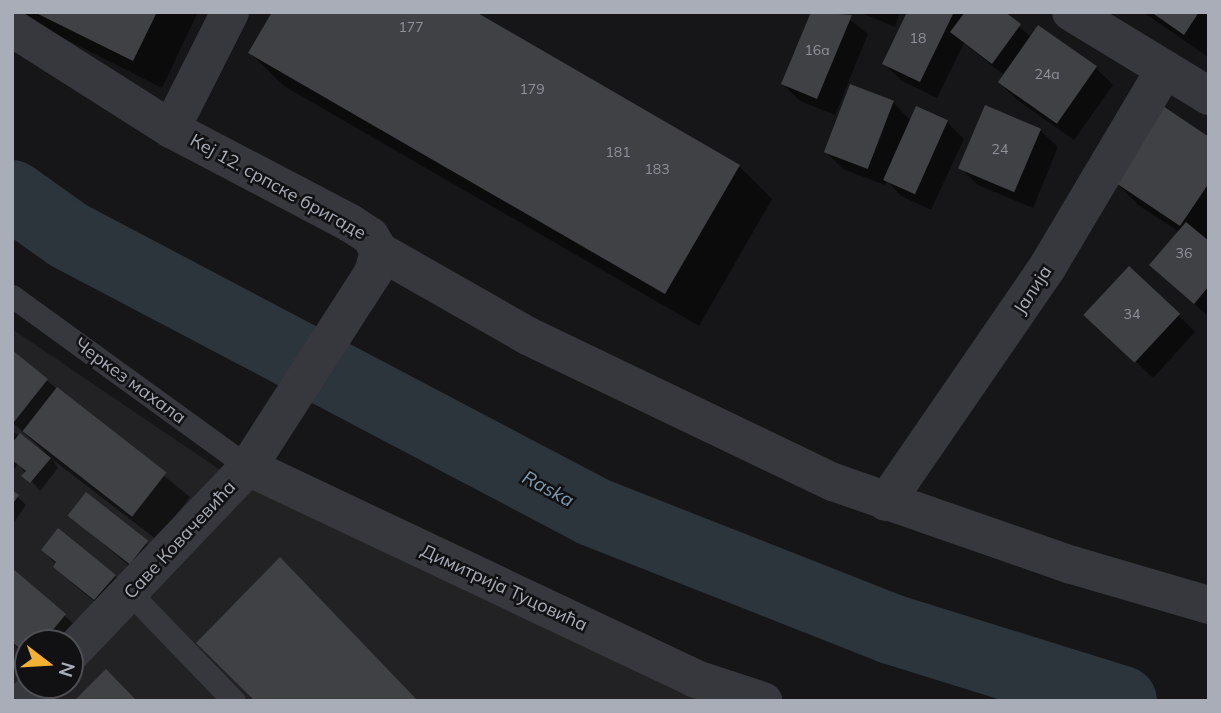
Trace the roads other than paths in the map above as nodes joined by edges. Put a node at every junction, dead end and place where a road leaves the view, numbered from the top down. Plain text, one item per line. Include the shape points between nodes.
1 (230, 12) edge
2 (1071, 12) edge
3 (12, 28) edge
4 (1165, 69) junction
5 (1209, 96) edge
6 (172, 129) junction
7 (379, 251) junction
8 (12, 296) edge
9 (282, 419) joint
10 (248, 467) junction
11 (886, 502) junction
12 (130, 593) junction
13 (1209, 605) edge
14 (84, 640) edge
15 (234, 701) edge
16 (763, 701) edge

1 - 6 street, Кеј 12. српске бригаде
2 - 4 street
3 - 6 street, Кеј 12. српске бригаде
4 - 5 street
4 - 11 street, Јалија via 1048,266
6 - 7 street, Кеј 12. српске бригаде via 349,223 370,236
7 - 9 street, Кеј 12. српске бригаде via 373,273
7 - 11 street, Кеј 12. српске бригаде via 581,363 833,482
8 - 10 lane, Черкез махала
9 - 10 street, Саве Ковачевића
10 - 12 street, Саве Ковачевића
10 - 16 street, Димитрија Туцовића via 696,679
11 - 13 street via 1072,565
12 - 14 street, Саве Ковачевића
12 - 15 lane

